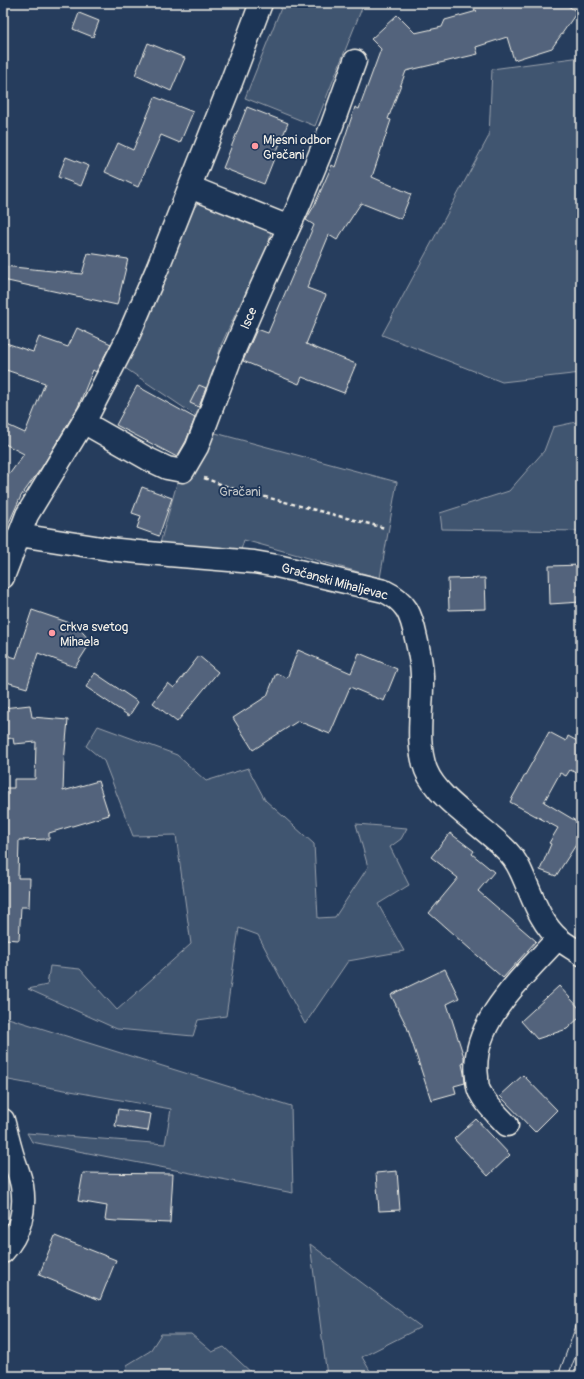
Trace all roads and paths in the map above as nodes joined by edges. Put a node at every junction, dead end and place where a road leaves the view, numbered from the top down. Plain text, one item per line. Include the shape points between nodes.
1 (261, 3) edge
2 (355, 61) dead end
3 (190, 187) junction
4 (289, 227) junction
5 (83, 422) junction
6 (183, 471) junction
7 (385, 528) dead end
8 (19, 535) junction
9 (3, 577) edge
10 (558, 938) junction
11 (581, 954) edge
12 (3, 1120) edge
13 (507, 1125) dead end
14 (3, 1252) edge

1 - 3 street
2 - 4 street, Isce via 332,125
3 - 4 street
3 - 5 street via 126,342
4 - 6 street, Isce via 260,288 197,446
5 - 6 street via 167,468
5 - 8 street via 27,515
6 - 7 path via 231,488
8 - 9 street
8 - 10 street, Gračanski Mihaljevac via 108,549 254,562 393,595 412,617 420,656 422,755 430,779 451,802 510,853 517,862 537,909
10 - 11 street, Gračanski Mihaljevac
10 - 13 street via 498,1007 488,1022 476,1053 475,1068 480,1093
12 - 14 street via 22,1185 24,1201 19,1227

